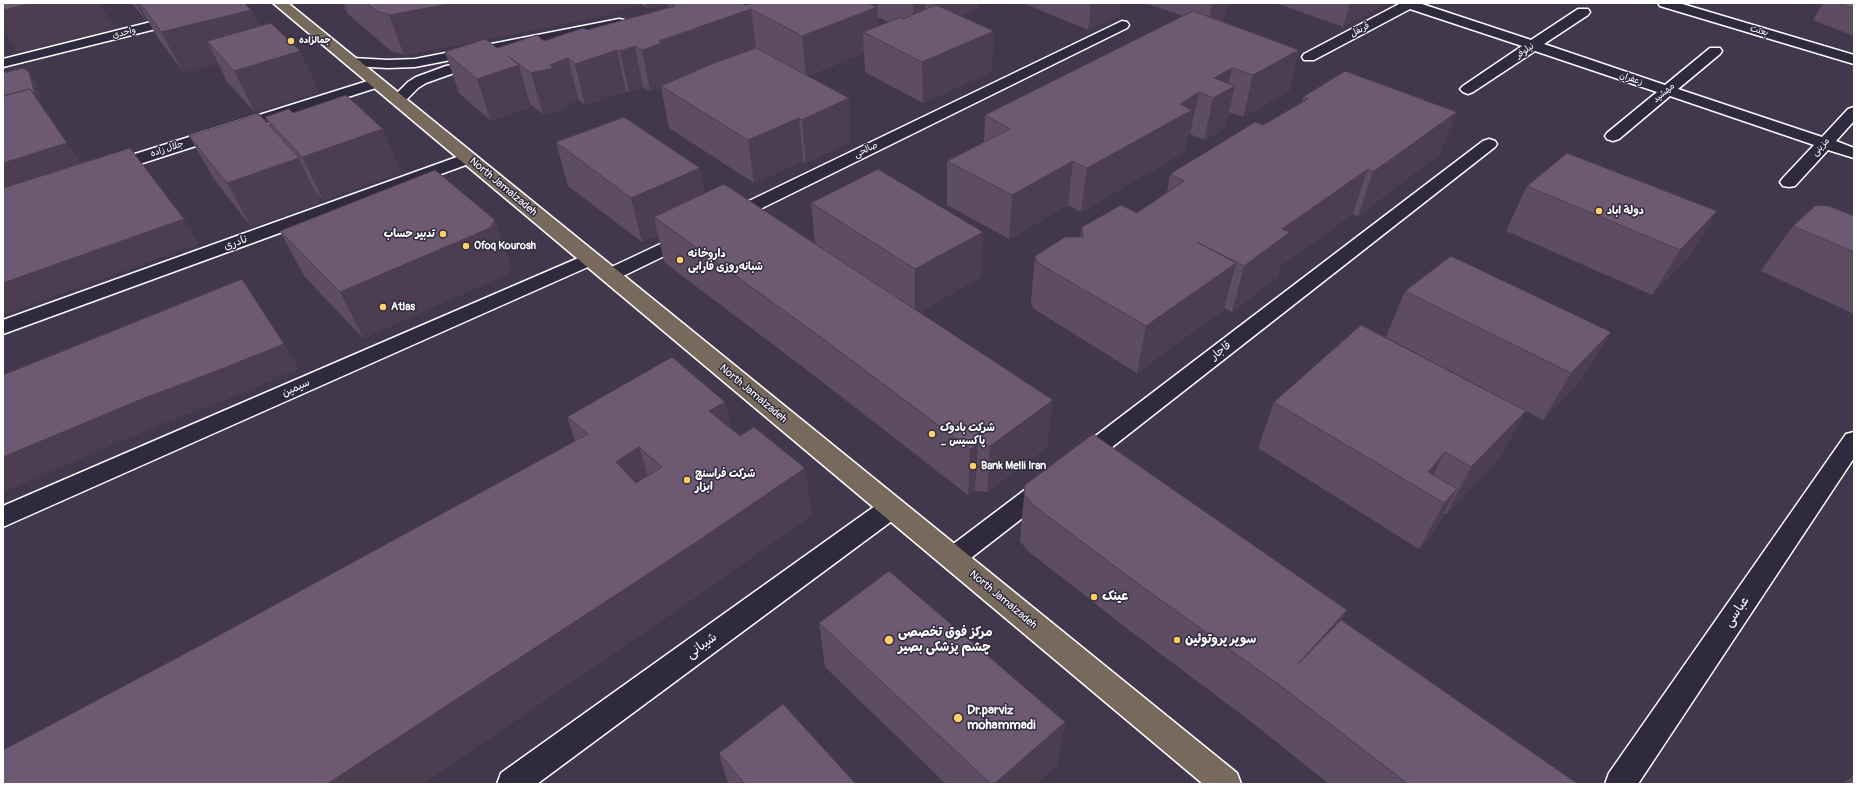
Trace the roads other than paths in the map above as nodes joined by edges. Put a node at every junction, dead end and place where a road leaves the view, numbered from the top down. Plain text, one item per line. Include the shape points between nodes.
1 (280, 3) edge
2 (1665, 3) edge
3 (1410, 4) edge
4 (1583, 12) dead end
5 (192, 16) edge
6 (632, 21) edge
7 (1122, 25) dead end
8 (622, 36) edge
9 (1533, 46) junction
10 (1715, 51) dead end
11 (1309, 57) dead end
12 (1854, 60) edge
13 (352, 62) junction
14 (3, 63) edge
15 (377, 83) junction
16 (1468, 89) dead end
17 (1667, 91) junction
18 (398, 100) junction
19 (1854, 112) edge
20 (1613, 136) dead end
21 (1825, 143) junction
22 (1489, 144) dead end
23 (1854, 153) edge
24 (468, 158) junction
25 (93, 173) edge
26 (1789, 182) dead end
27 (590, 259) junction
28 (610, 275) junction
29 (3, 327) edge
30 (1854, 440) edge
31 (891, 508) junction
32 (3, 517) edge
33 (953, 558) junction
34 (512, 784) edge
35 (1226, 784) edge
36 (1620, 784) edge

1 - 13 main road, North Jamalzadeh
2 - 12 street, بعثت
3 - 9 street, زعفران
3 - 11 street, قرنفل
4 - 9 street, نیلوفر
5 - 14 street, واحدی
6 - 13 street via 415,63
7 - 28 street, صالحی
8 - 18 street via 440,72 413,85
9 - 16 street, نیلوفر
9 - 17 street, زعفران
10 - 17 street, مهشید
13 - 15 main road, North Jamalzadeh
15 - 18 main road, North Jamalzadeh
15 - 25 street, جلال زاده
17 - 20 street, مهشید
17 - 21 street, زعفران
18 - 24 main road, North Jamalzadeh
19 - 21 street, مزینی
21 - 23 street, زعفران
21 - 26 street, مزینی
22 - 33 street, قاجار
24 - 27 main road, North Jamalzadeh
24 - 29 street, نادری
27 - 28 main road, North Jamalzadeh
27 - 32 street, سیمین
28 - 31 main road, North Jamalzadeh
30 - 36 street, عباسی
31 - 33 main road, North Jamalzadeh
31 - 34 street, شیبانی
33 - 35 main road, North Jamalzadeh

